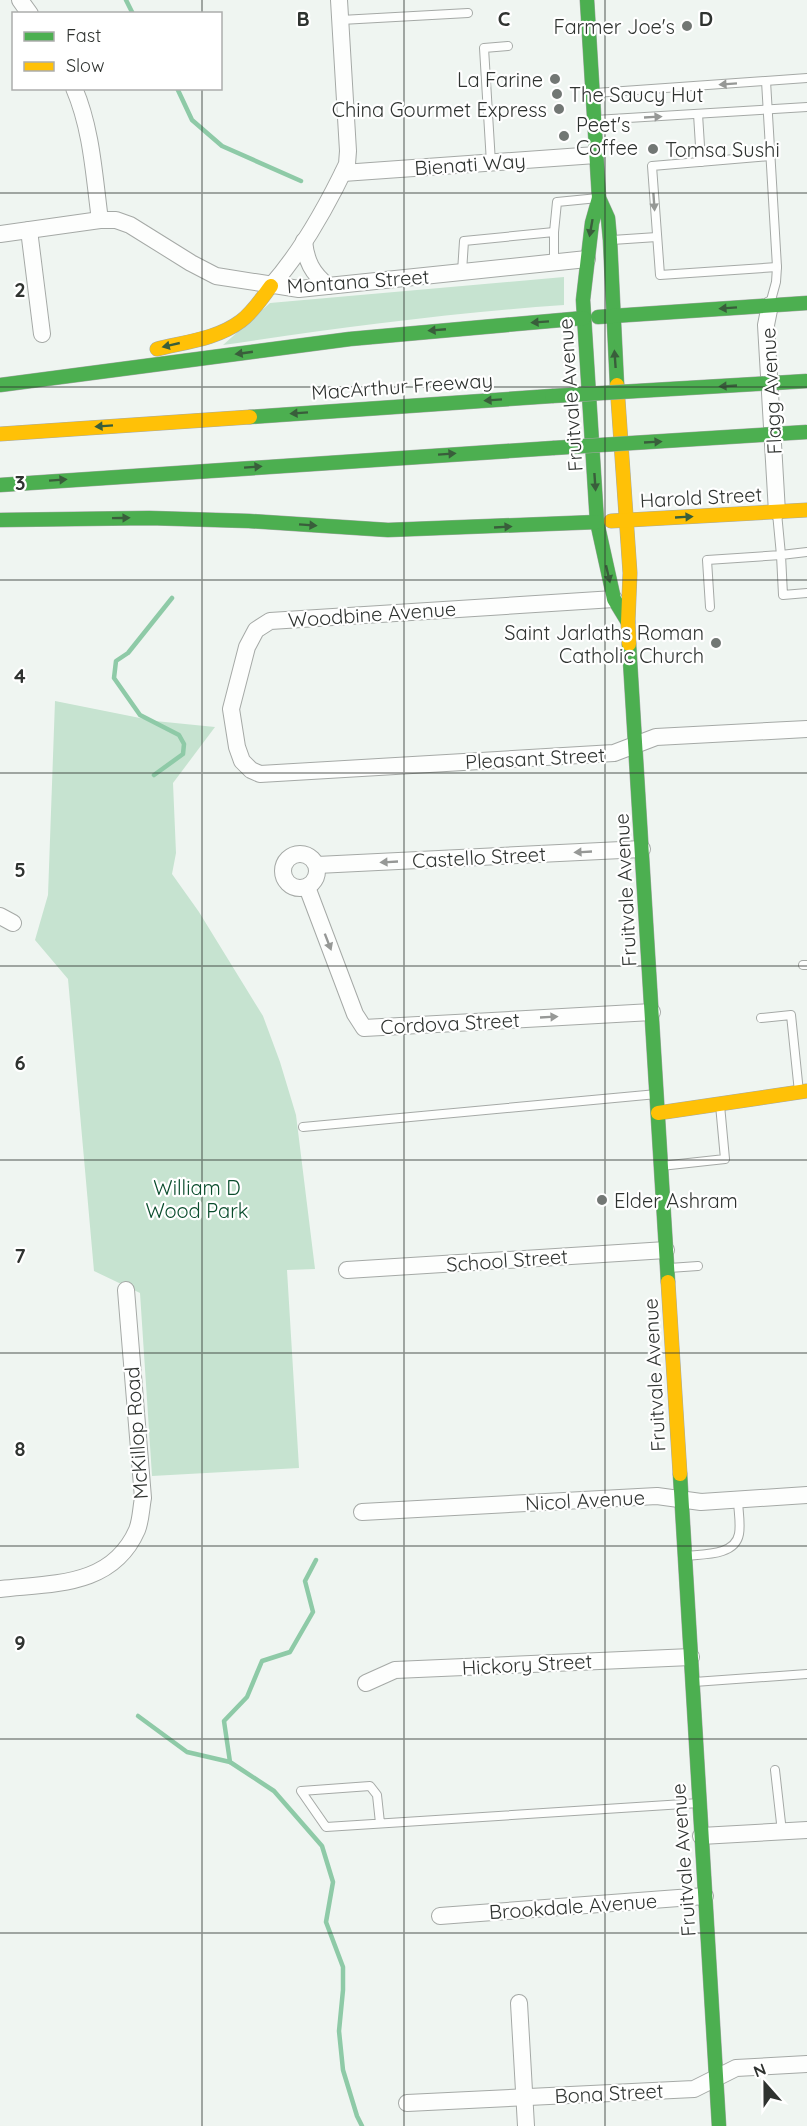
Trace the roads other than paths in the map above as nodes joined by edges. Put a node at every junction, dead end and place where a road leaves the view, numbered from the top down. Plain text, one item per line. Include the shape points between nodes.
1 (339, 0) edge
2 (587, 0) edge
3 (468, 13) dead end
4 (340, 20) junction
5 (508, 46) dead end
6 (807, 78) edge
7 (766, 81) junction
8 (75, 90) edge
9 (592, 93) junction
10 (807, 107) edge
11 (768, 109) junction
12 (698, 114) junction
13 (594, 120) junction
14 (596, 155) junction
15 (770, 156) junction
16 (701, 162) junction
17 (491, 163) junction
18 (343, 173) junction
19 (599, 198) junction
20 (100, 220) junction
21 (29, 230) junction
22 (554, 232) junction
23 (0, 234) edge
24 (657, 237) junction
25 (610, 240) junction
26 (304, 241) junction
27 (587, 259) junction
28 (554, 263) junction
29 (777, 267) junction
30 (462, 273) junction
31 (612, 281) junction
32 (271, 286) junction
33 (328, 286) junction
34 (807, 303) edge
35 (770, 305) junction
36 (613, 316) junction
37 (584, 318) junction
38 (42, 334) dead end
39 (807, 381) edge
40 (5, 384) edge
41 (807, 432) edge
42 (0, 434) edge
43 (0, 485) edge
44 (807, 510) edge
45 (777, 512) junction
46 (0, 520) edge
47 (626, 520) junction
48 (597, 522) junction
49 (807, 552) edge
50 (781, 555) junction
51 (807, 593) edge
52 (614, 599) junction
53 (710, 607) dead end
54 (628, 622) junction
55 (807, 729) edge
56 (636, 745) junction
57 (260, 774) joint
58 (642, 849) junction
59 (317, 866) junction
60 (307, 887) junction
61 (652, 1012) junction
62 (761, 1018) dead end
63 (803, 1091) edge
64 (657, 1094) junction
65 (720, 1105) junction
66 (658, 1113) junction
67 (303, 1127) dead end
68 (661, 1166) junction
69 (666, 1250) junction
70 (698, 1266) dead end
71 (667, 1268) junction
72 (347, 1270) dead end
73 (126, 1290) dead end
74 (807, 1495) edge
75 (738, 1499) junction
76 (681, 1500) junction
77 (362, 1512) dead end
78 (685, 1556) junction
79 (0, 1589) edge
80 (691, 1657) junction
81 (807, 1674) edge
82 (692, 1682) junction
83 (366, 1683) dead end
84 (775, 1770) dead end
85 (700, 1803) junction
86 (380, 1823) junction
87 (807, 1830) edge
88 (782, 1832) junction
89 (701, 1836) junction
90 (705, 1896) junction
91 (440, 1916) dead end
92 (519, 2003) dead end
93 (807, 2064) edge
94 (716, 2078) junction
95 (523, 2097) junction
96 (407, 2103) dead end
97 (526, 2126) edge
98 (719, 2126) edge

1 - 4 street
2 - 9 main road, Fruitvale Avenue
3 - 4 lane
4 - 18 street via 348,152
5 - 17 lane via 484,48
6 - 7 lane
7 -> 9 lane
7 - 11 lane
8 - 20 street via 86,125
9 - 13 main road, Fruitvale Avenue
10 - 11 lane
11 - 12 lane
11 - 15 lane
13 -> 12 lane
12 - 16 lane
13 - 14 main road, Fruitvale Avenue
14 - 17 street, Bienati Way
14 - 19 main road, Fruitvale Avenue
15 - 16 lane
15 - 29 lane
16 -> 24 lane via 652,166
17 - 18 street, Bienati Way
18 - 26 street
19 - 22 lane via 557,202
19 - 25 main road, Fruitvale Avenue via 608,218
19 -> 27 main road, Fruitvale Avenue
20 - 21 street, Montana Street
20 - 32 street, Montana Street via 130,225 216,276
21 - 23 street, Montana Street
21 - 38 street
22 - 28 lane
22 - 30 lane via 464,241
24 - 25 lane
24 - 29 lane via 660,275
25 - 31 main road, Fruitvale Avenue
26 - 32 street
26 - 33 street via 309,266
27 - 28 street, Montana Street
27 - 31 main road
27 - 37 main road, Fruitvale Avenue
28 - 30 street, Montana Street
29 - 35 lane
30 - 33 street, Montana Street
31 - 36 main road, Fruitvale Avenue
32 - 33 street, Montana Street
32 -> 40 main road via 243,320 221,333
34 - 35 main road
35 -> 36 main road
35 - 45 street, Flagg Avenue via 766,325
36 - 37 main road
47 -> 36 main road, Fruitvale Avenue
37 -> 40 main road via 361,338
37 -> 48 main road, Fruitvale Avenue
39 -> 42 main road, MacArthur Freeway, bridge
43 -> 41 main road, bridge
44 - 45 main road, Harold Street
47 -> 45 main road, Harold Street
45 - 50 lane
46 -> 48 main road, Harold Street via 149,518 388,530
47 - 48 main road, Harold Street
47 - 54 main road, Fruitvale Avenue
48 -> 52 main road, Fruitvale Avenue
49 - 50 lane
50 - 51 lane via 783,595
50 - 53 lane via 707,560
52 - 54 main road, Fruitvale Avenue
52 - 57 street, Woodbine Avenue via 270,621 256,630 247,647 231,709 242,761
54 - 56 main road, Fruitvale Avenue
55 - 56 street, Pleasant Street via 656,737
56 - 57 street, Pleasant Street via 616,753
56 - 58 main road, Fruitvale Avenue
58 -> 59 street, Castello Street
58 - 61 main road, Fruitvale Avenue
59 - 60 street via 317,876
59 - 60 street via 309,856 298,854 284,864 286,881 295,888
60 -> 61 street, Cordova Street via 355,1014 364,1028
61 - 64 main road, Fruitvale Avenue
62 - 63 lane via 792,1015
63 - 65 main road
64 - 66 main road, Fruitvale Avenue
64 - 67 lane
65 - 66 main road
65 - 68 lane via 725,1159
66 - 68 main road, Fruitvale Avenue
68 - 69 main road, Fruitvale Avenue
69 - 71 main road, Fruitvale Avenue
69 - 72 street, School Street
70 - 71 lane
71 - 76 main road, Fruitvale Avenue
73 - 79 street, McKillop Road via 143,1498 138,1528 124,1552 102,1570 77,1581
74 - 75 street, Nicol Avenue
75 - 76 street, Nicol Avenue
75 - 78 lane via 736,1543 722,1551
76 - 77 street, Nicol Avenue via 657,1496
76 - 78 main road, Fruitvale Avenue
78 - 80 main road, Fruitvale Avenue
80 - 82 main road, Fruitvale Avenue
80 - 83 street, Hickory Street via 395,1670
81 - 82 lane
82 - 85 main road, Fruitvale Avenue
84 - 88 lane
85 - 86 lane
85 - 89 main road, Fruitvale Avenue
86 - 86 lane via 326,1827 302,1791 370,1786 377,1795
87 - 88 street
88 - 89 street
89 - 90 main road, Fruitvale Avenue
90 - 91 street, Brookdale Avenue
90 - 94 main road, Fruitvale Avenue
92 - 95 street
93 - 94 street, Bona Street via 736,2068
94 - 95 street, Bona Street via 694,2089
94 - 98 main road, Fruitvale Avenue
95 - 96 street, Bona Street
95 - 97 street

